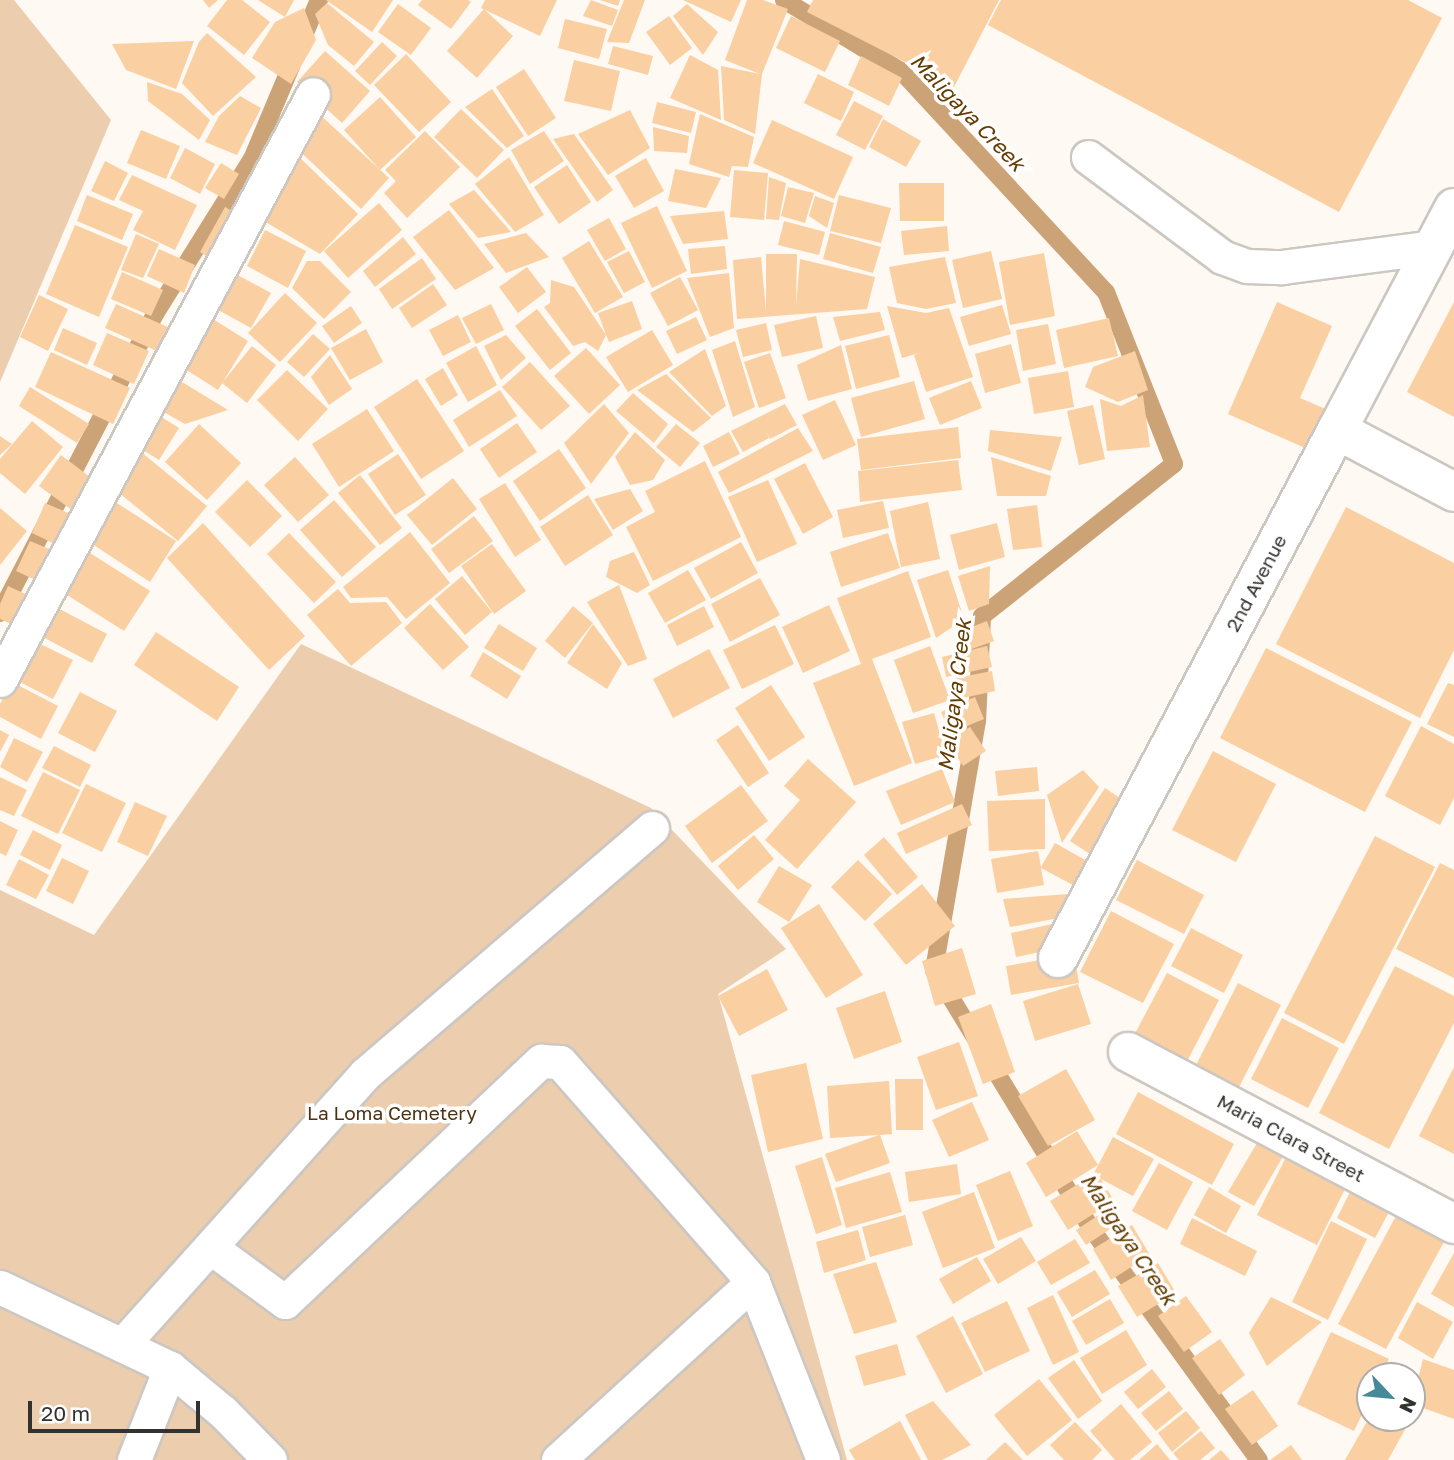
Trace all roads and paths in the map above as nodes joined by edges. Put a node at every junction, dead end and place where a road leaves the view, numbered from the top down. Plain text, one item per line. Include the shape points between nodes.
1 (313, 94) dead end
2 (1088, 157) dead end
3 (1454, 208) edge
4 (1434, 247) junction
5 (1337, 430) junction
6 (1454, 492) edge
7 (0, 680) edge
8 (652, 828) dead end
9 (1058, 958) dead end
10 (1128, 1052) dead end
11 (1454, 1224) edge
12 (210, 1247) junction
13 (753, 1282) junction
14 (0, 1287) edge
15 (122, 1345) junction
16 (170, 1368) junction
17 (134, 1460) edge
18 (270, 1460) edge
19 (558, 1460) edge
20 (822, 1460) edge

1 - 7 lane
2 - 4 lane via 1222,257 1247,266 1282,267
3 - 4 street, 2nd Avenue
4 - 5 street, 2nd Avenue
5 - 6 street
5 - 9 street, 2nd Avenue
8 - 12 lane via 365,1074
10 - 11 street, Maria Clara Street
12 - 13 lane via 285,1303 541,1061 560,1062
12 - 15 lane
13 - 19 lane
13 - 20 lane
14 - 15 lane
15 - 16 lane
16 - 17 lane
16 - 18 lane via 223,1412

